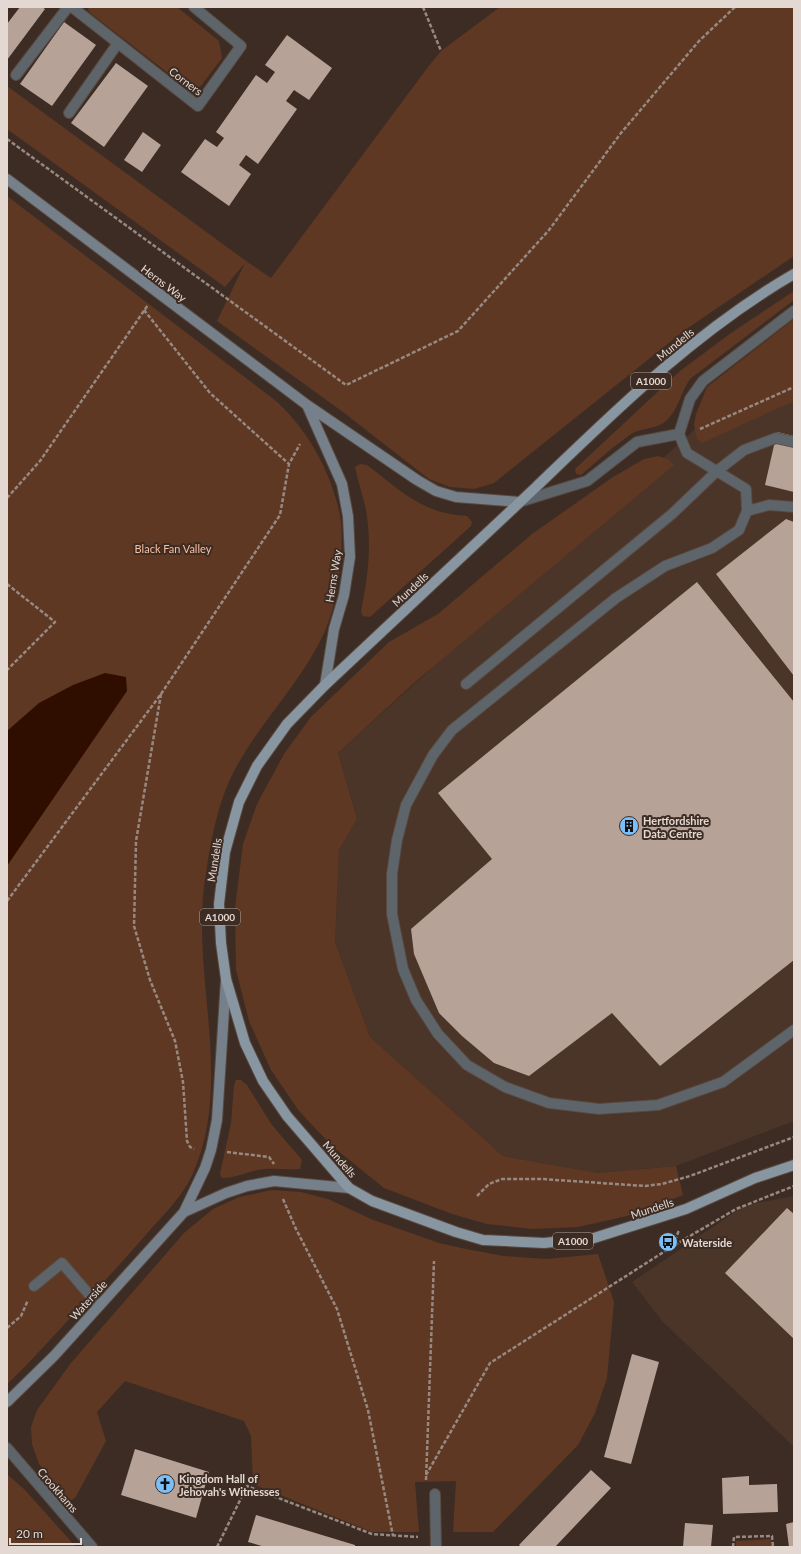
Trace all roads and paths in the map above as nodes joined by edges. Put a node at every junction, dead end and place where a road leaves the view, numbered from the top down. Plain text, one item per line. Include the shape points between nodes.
1 (68, 7) edge
2 (72, 7) edge
3 (194, 7) edge
4 (423, 7) edge
5 (735, 7) edge
6 (118, 43) junction
7 (442, 51) dead end
8 (16, 75) dead end
9 (69, 113) dead end
10 (7, 139) edge
11 (7, 179) edge
12 (794, 274) edge
13 (156, 293) junction
14 (144, 310) junction
15 (794, 311) edge
16 (794, 387) edge
17 (307, 405) junction
18 (679, 434) junction
19 (794, 442) edge
20 (300, 444) dead end
21 (289, 464) junction
22 (717, 471) junction
23 (7, 498) edge
24 (520, 502) junction
25 (794, 507) edge
26 (747, 511) junction
27 (7, 584) edge
28 (7, 670) edge
29 (466, 684) dead end
30 (325, 685) junction
31 (161, 694) junction
32 (7, 901) edge
33 (226, 979) junction
34 (794, 1030) edge
35 (794, 1137) edge
36 (211, 1150) junction
37 (794, 1165) edge
38 (274, 1181) junction
39 (794, 1186) edge
40 (349, 1188) junction
41 (477, 1196) dead end
42 (184, 1212) junction
43 (434, 1261) dead end
44 (34, 1286) joint
45 (99, 1306) junction
46 (7, 1328) edge
47 (7, 1402) edge
48 (7, 1448) edge
49 (426, 1475) junction
50 (435, 1494) joint
51 (393, 1536) junction
52 (437, 1542) edge
53 (92, 1547) edge
54 (217, 1547) edge
55 (733, 1547) edge
56 (773, 1547) edge

1 - 8 street
2 - 6 street, Corners
3 - 6 street, Corners via 242,46 198,106
4 - 7 path
5 - 10 path via 699,41 621,133 549,230 458,331 346,385
6 - 9 street
11 - 13 street, Herns Way
12 - 24 main road, Mundells / A1000 via 727,318 671,363 605,420
13 - 14 path
13 - 17 street, Herns Way
14 - 21 path via 210,393
14 - 23 path via 40,461
15 - 18 street via 703,382 690,399
16 - 18 path via 695,431
17 - 24 street, Herns Way via 436,491 456,497
17 - 30 street, Herns Way via 342,484 348,516 350,557
18 - 22 street via 687,453
18 - 24 street via 637,442 587,481
19 - 22 street via 776,438 744,450
20 - 21 path
21 - 31 path via 280,515
22 - 26 street via 746,489
22 - 29 street via 672,514
24 - 30 main road, Mundells / A1000
25 - 26 street via 769,504
26 - 34 street via 739,530 712,548 665,566 616,598 452,730 433,756 406,805 393,867 392,914 403,969 416,1000 438,1034 467,1065 505,1086 549,1103 599,1109 658,1106 723,1082
27 - 28 path via 55,622
30 - 33 main road, Mundells / A1000 via 287,724 257,766 239,802 225,852 219,904 220,942
31 - 32 path
31 - 36 path via 136,841 134,926 150,980 175,1041 183,1082 187,1141 190,1147
33 - 36 street, Waterside via 217,1120
33 - 40 main road, Mundells / A1000 via 245,1042 263,1081 287,1116
35 - 41 path via 662,1184 645,1186 502,1179 489,1184
36 - 38 path via 269,1157 276,1166
36 - 42 street, Waterside
37 - 40 main road, Mundells / A1000 via 756,1178 686,1209 594,1238 544,1243 483,1240 372,1201
38 - 40 street, Waterside
38 - 42 street, Waterside via 226,1193
38 - 51 path via 337,1309 368,1410
39 - 49 path via 736,1209 673,1246 490,1363
42 - 45 street, Waterside
43 - 49 path
44 - 45 street via 62,1263
44 - 46 path via 21,1316
45 - 47 street, Waterside via 54,1356
48 - 53 street, Crookhams
49 - 50 path via 426,1482
50 - 52 street
51 - 52 path
51 - 54 path via 372,1534 247,1486
55 - 56 path via 734,1537 772,1536

